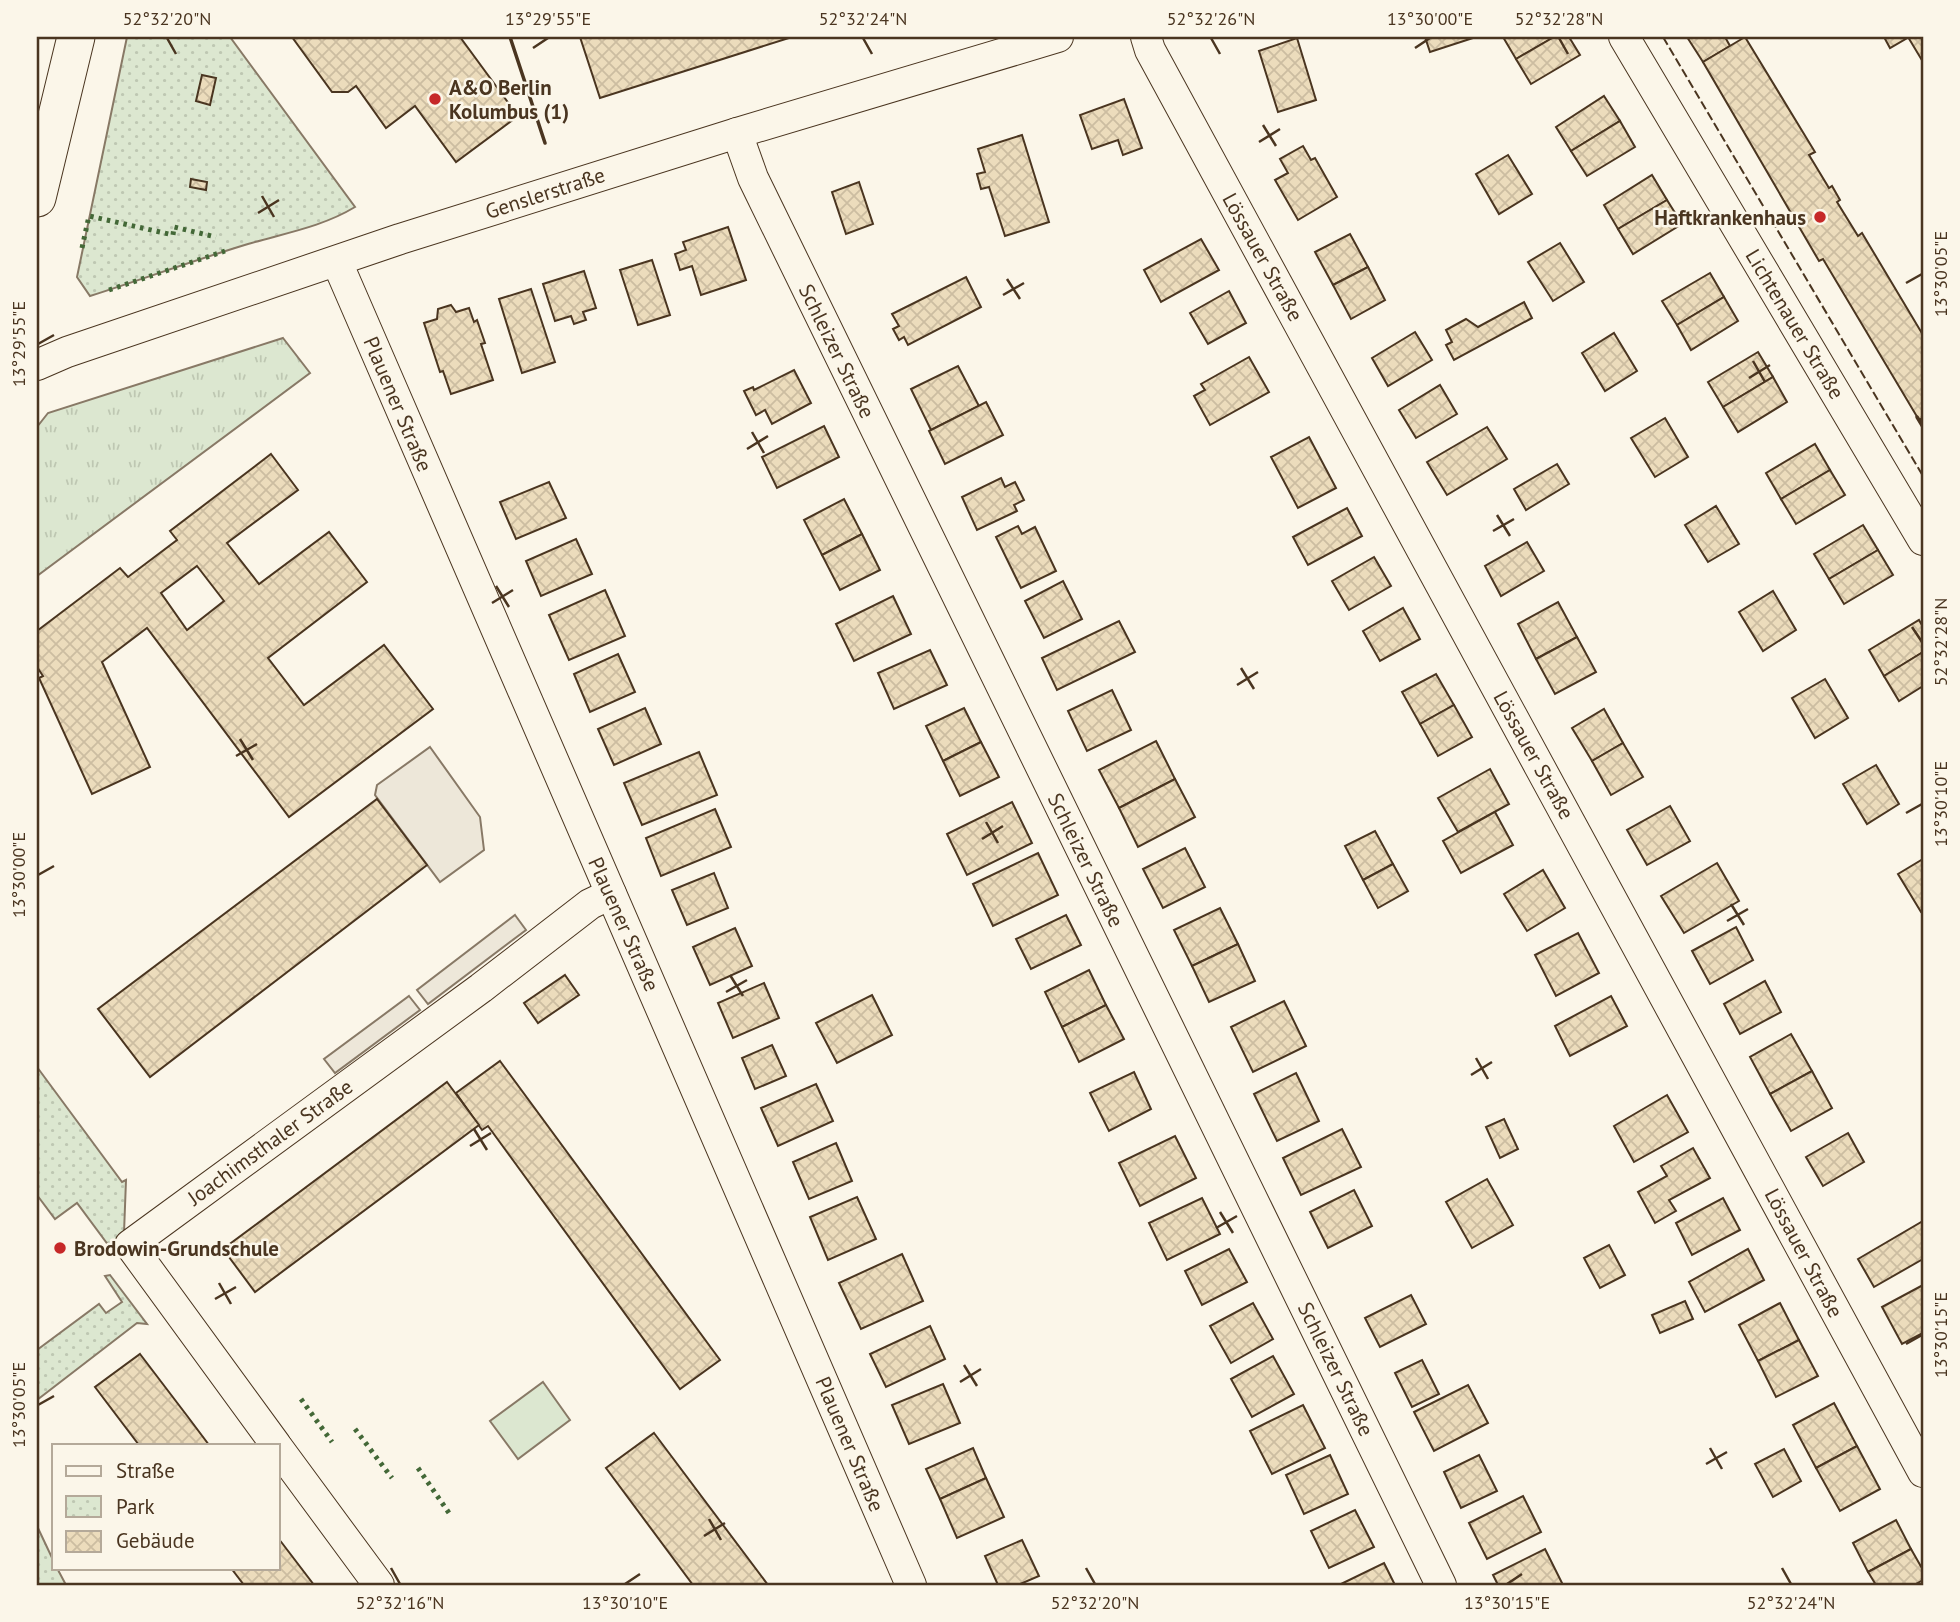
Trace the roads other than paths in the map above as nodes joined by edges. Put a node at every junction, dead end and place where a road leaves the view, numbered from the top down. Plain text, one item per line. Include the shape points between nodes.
1 (76, 37) edge
2 (1058, 37) edge
3 (1146, 37) edge
4 (1624, 37) edge
5 (737, 133) junction
6 (37, 198) edge
7 (337, 262) junction
8 (37, 365) edge
9 (1923, 540) edge
10 (611, 894) junction
11 (275, 1444) edge
12 (280, 1451) edge
13 (1923, 1472) edge
14 (379, 1585) edge
15 (911, 1585) edge
16 (1441, 1585) edge

1 - 6 street
2 - 5 street, Genslerstraße
3 - 13 street, Lössauer Straße
4 - 9 street, Lichtenauer Straße
5 - 7 street, Genslerstraße
5 - 16 street, Schleizer Straße via 753,178
7 - 8 street, Genslerstraße
7 - 10 street, Plauener Straße
10 - 11 street, Joachimsthaler Straße via 590,904 130,1245
10 - 15 street, Plauener Straße
12 - 14 street, Joachimsthaler Straße

